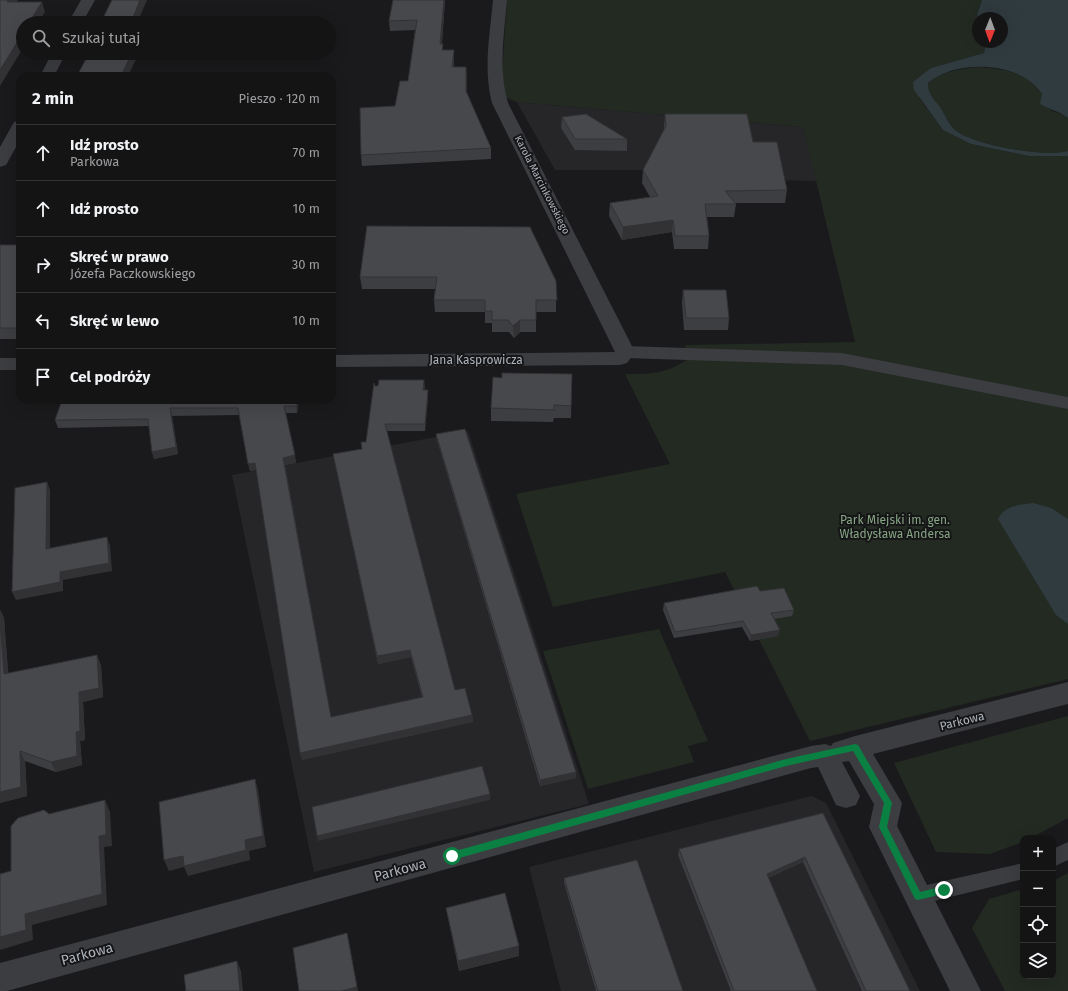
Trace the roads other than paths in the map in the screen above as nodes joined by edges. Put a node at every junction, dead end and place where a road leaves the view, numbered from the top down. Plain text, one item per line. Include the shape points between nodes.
1 (88, 0) edge
2 (500, 0) edge
3 (80, 16) edge
4 (55, 60) edge
5 (49, 72) edge
6 (16, 132) edge
7 (0, 162) edge
8 (622, 355) junction
9 (336, 361) edge
10 (0, 364) edge
11 (16, 364) edge
12 (1068, 403) edge
13 (1068, 693) edge
14 (855, 747) junction
15 (824, 755) junction
16 (846, 796) dead end
17 (1068, 850) edge
18 (1056, 857) edge
19 (1020, 872) edge
20 (918, 896) junction
21 (0, 978) edge
22 (966, 991) edge

1 - 3 street
2 - 8 street, Karola Marcinkowskiego via 495,79 498,98
4 - 5 street
6 - 7 street
8 - 9 street, Jana Kasprowicza
8 - 12 street via 842,359
10 - 11 street
13 - 14 street, Parkowa
14 - 15 street, Parkowa
14 - 20 street via 888,803 883,827
15 - 16 street
15 - 21 street, Parkowa via 786,763
17 - 18 lane
19 - 20 lane
20 - 22 street

